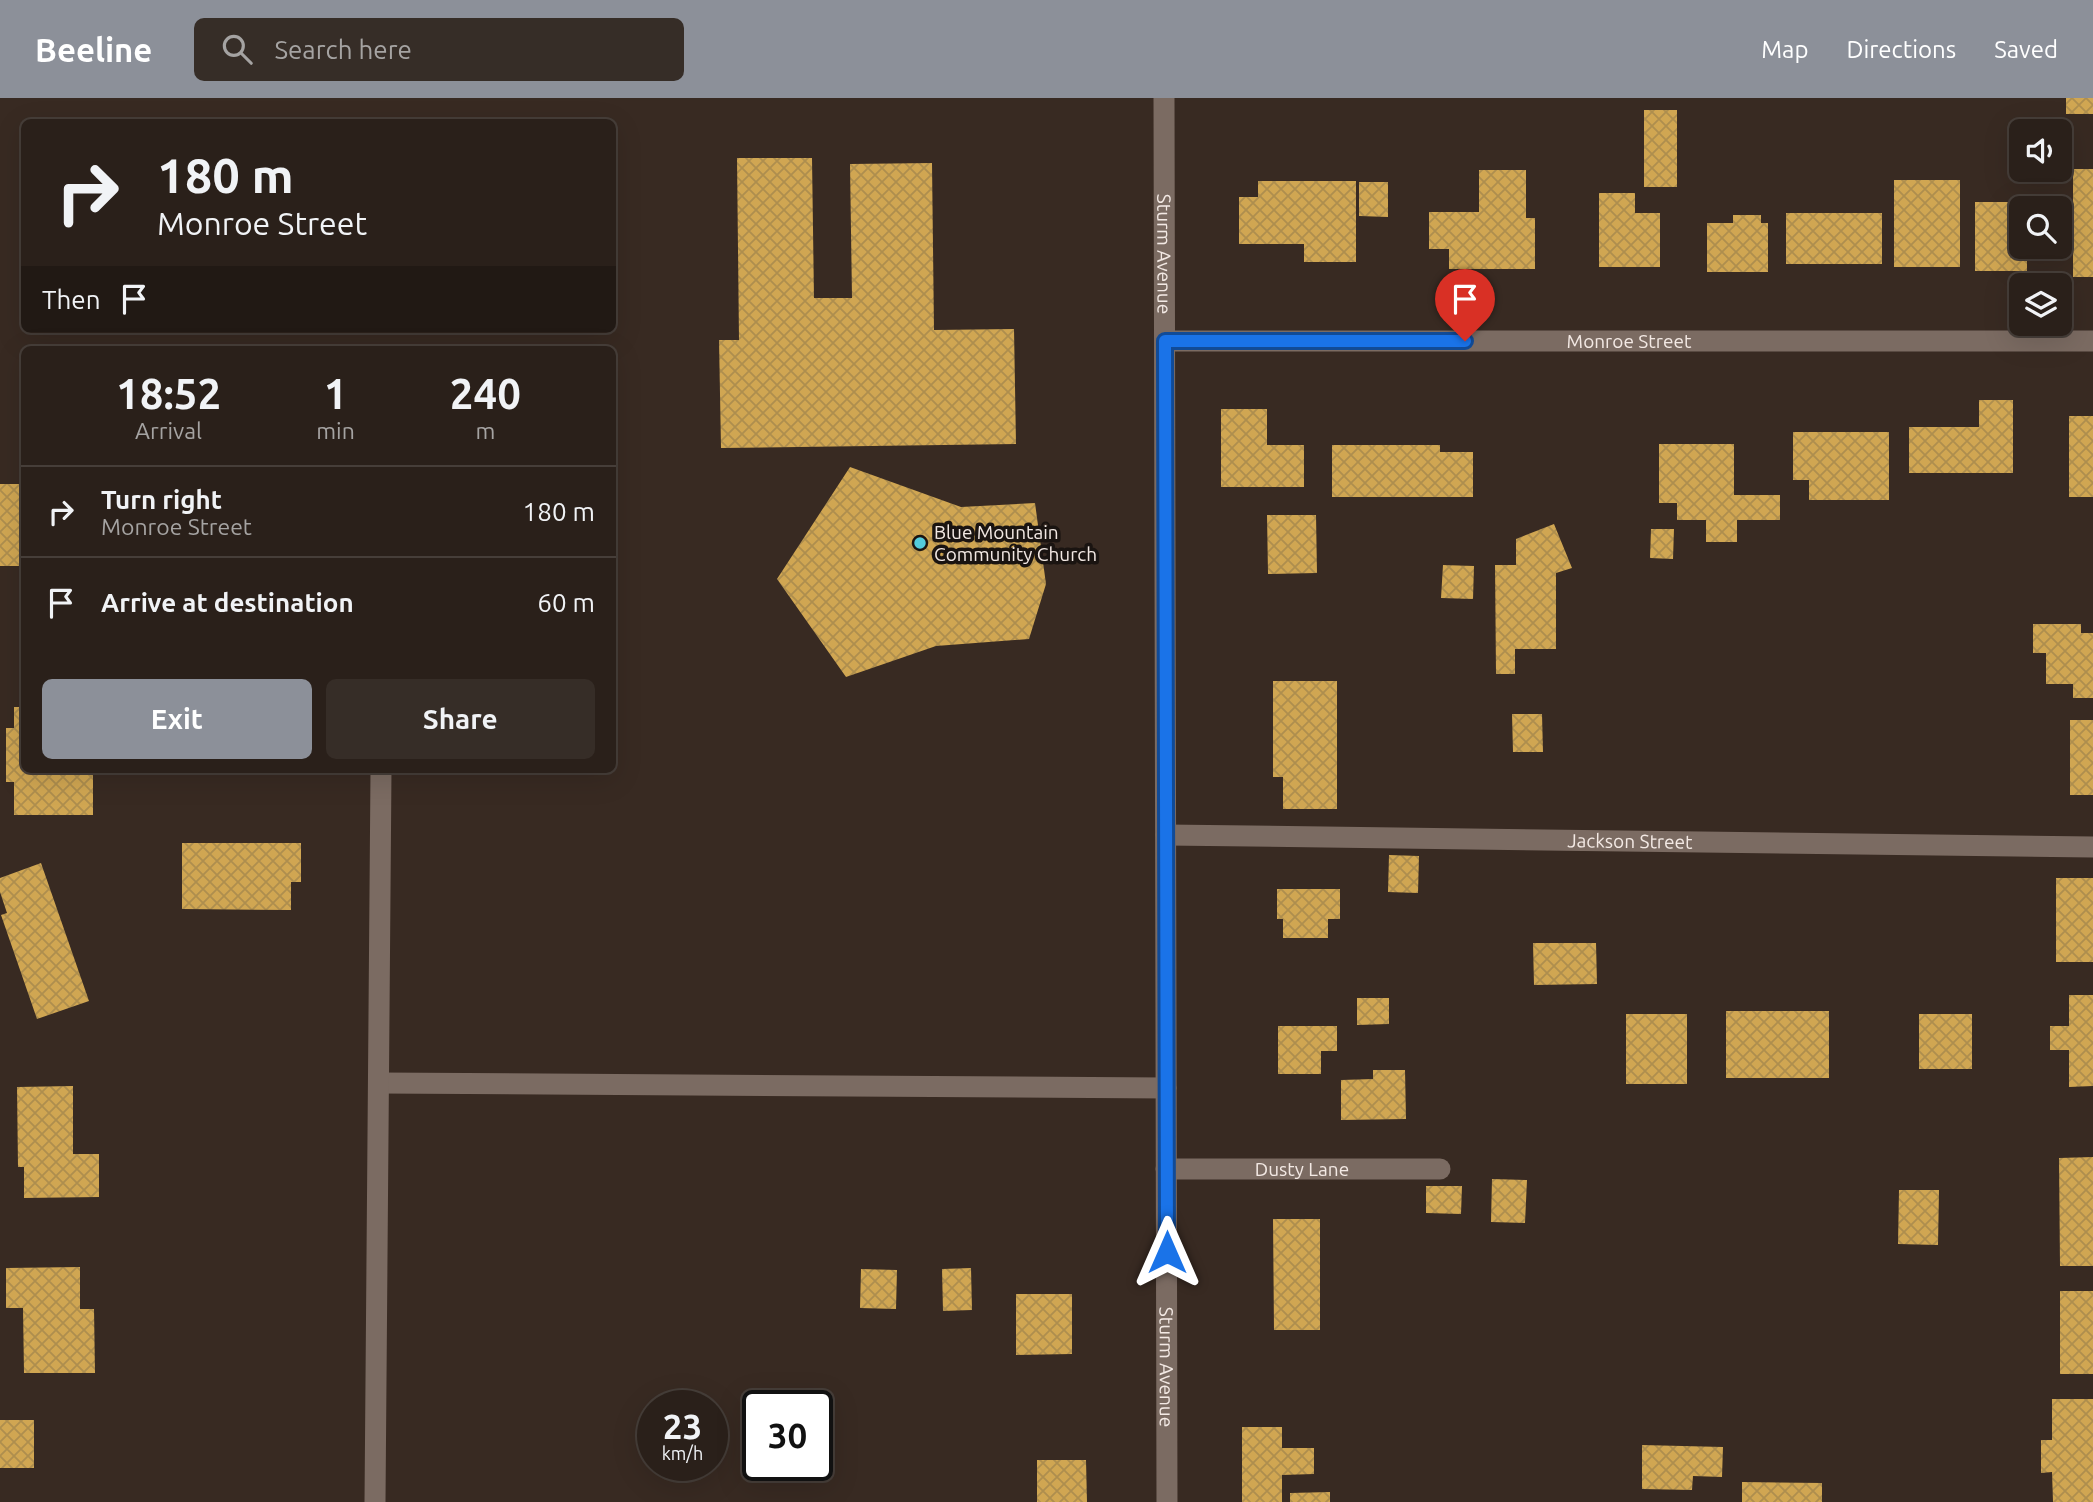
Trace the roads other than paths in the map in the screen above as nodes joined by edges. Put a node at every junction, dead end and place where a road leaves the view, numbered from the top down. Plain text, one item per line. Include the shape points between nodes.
1 (1164, 98) edge
2 (1165, 341) junction
3 (2093, 341) edge
4 (381, 773) edge
5 (1166, 835) junction
6 (2093, 847) edge
7 (379, 1083) junction
8 (1166, 1088) junction
9 (1166, 1169) junction
10 (1440, 1169) dead end
11 (375, 1502) edge
12 (1167, 1502) edge

1 - 2 street, Sturm Avenue
2 - 3 street, Monroe Street
2 - 5 street, Sturm Avenue
4 - 7 street
5 - 6 street, Jackson Street
5 - 8 street, Sturm Avenue
7 - 8 street
7 - 11 street
8 - 9 street, Sturm Avenue
9 - 10 street, Dusty Lane
9 - 12 street, Sturm Avenue

